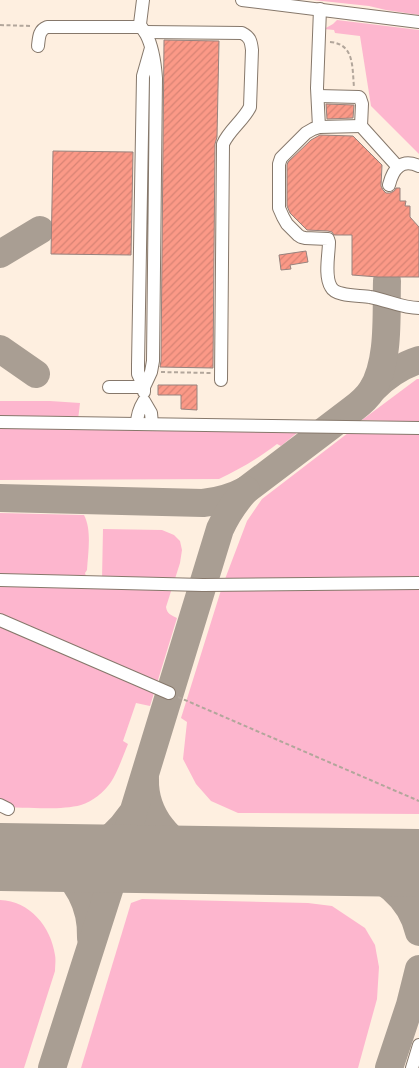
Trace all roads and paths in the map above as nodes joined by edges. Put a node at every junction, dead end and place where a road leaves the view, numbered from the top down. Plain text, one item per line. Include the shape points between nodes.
1 (143, 0) edge
2 (242, 0) edge
3 (320, 10) junction
4 (419, 22) edge
5 (0, 25) edge
6 (43, 29) junction
7 (143, 30) junction
8 (318, 42) junction
9 (38, 46) dead end
10 (151, 48) junction
11 (318, 96) junction
12 (355, 97) junction
13 (361, 126) junction
14 (319, 127) junction
15 (419, 166) edge
16 (398, 167) junction
17 (389, 185) dead end
18 (419, 308) edge
19 (151, 372) junction
20 (221, 376) joint
21 (109, 387) dead end
22 (144, 387) junction
23 (144, 401) junction
24 (0, 422) edge
25 (138, 424) junction
26 (152, 424) junction
27 (419, 428) edge
28 (0, 580) edge
29 (419, 584) edge
30 (0, 620) edge
31 (169, 693) joint
32 (419, 801) edge
33 (419, 1045) edge
34 (412, 1068) edge

1 - 7 street via 139,20
2 - 3 street
3 - 4 street
3 - 8 street
5 - 6 path
6 - 7 street
6 - 9 street
7 - 10 street
7 - 20 street via 242,33 252,42 250,107 223,144
8 - 11 street
8 - 12 path via 334,42 346,48 352,60
10 - 19 street via 156,78
10 - 22 street via 142,86 138,374
11 - 12 street
11 - 14 street
12 - 13 street via 361,100
13 - 14 street
13 - 16 street
14 - 18 street via 306,133 281,158 279,208 282,217 301,237 328,239 328,281 335,292
15 - 16 street via 407,163
16 - 17 street
19 - 20 path
19 - 22 street
21 - 22 street
22 - 23 street
23 - 25 street via 139,410
23 - 26 street
24 - 25 street
25 - 26 street
26 - 27 street
28 - 29 street
30 - 31 street
31 - 32 path
33 - 34 street

